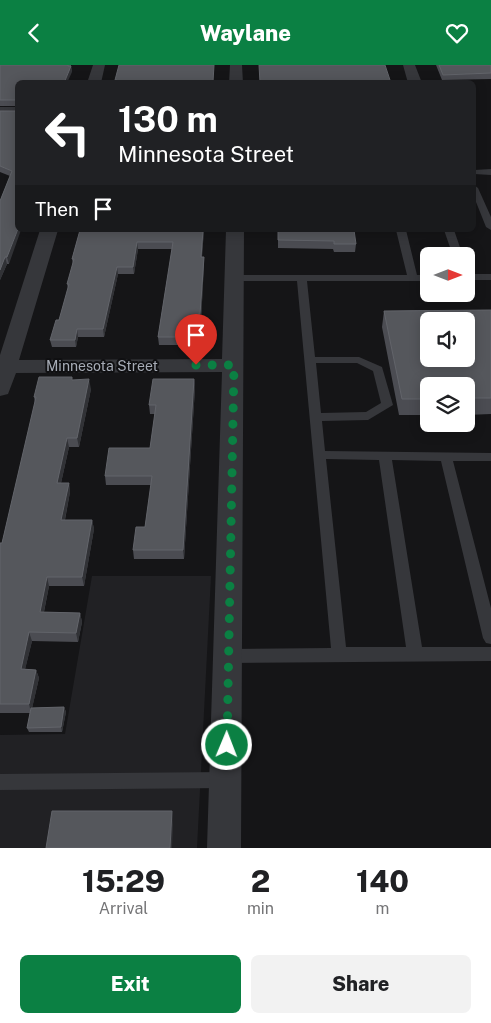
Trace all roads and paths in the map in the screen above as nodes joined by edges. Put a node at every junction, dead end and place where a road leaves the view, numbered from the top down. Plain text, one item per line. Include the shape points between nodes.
1 (100, 65) edge
2 (236, 65) edge
3 (409, 65) edge
4 (95, 80) edge
5 (236, 80) edge
6 (414, 80) edge
7 (0, 111) edge
8 (15, 111) edge
9 (476, 172) edge
10 (491, 172) edge
11 (476, 193) edge
12 (491, 227) edge
13 (48, 232) edge
14 (235, 232) edge
15 (402, 232) edge
16 (450, 232) edge
17 (455, 247) edge
18 (475, 277) edge
19 (491, 277) edge
20 (302, 278) junction
21 (413, 278) junction
22 (420, 278) edge
23 (235, 279) junction
24 (310, 359) junction
25 (234, 365) junction
26 (3, 367) edge
27 (0, 389) edge
28 (316, 417) junction
29 (319, 455) junction
30 (385, 456) junction
31 (446, 457) junction
32 (491, 457) edge
33 (491, 638) edge
34 (338, 654) junction
35 (415, 654) junction
36 (491, 654) edge
37 (229, 656) junction
38 (226, 780) junction
39 (0, 781) edge
40 (224, 848) edge

1 - 4 street
2 - 5 street
3 - 6 street
7 - 8 street
9 - 10 lane
11 - 12 lane
13 - 26 street
14 - 23 street
15 - 21 lane
16 - 17 lane
18 - 19 lane
20 - 21 lane
20 - 23 lane
20 - 24 lane
21 - 22 lane
23 - 25 street
24 - 28 lane
24 - 28 lane via 359,359 378,369 387,405 368,416
25 - 26 street, Minnesota Street
25 - 37 street
26 - 27 street
28 - 29 lane
29 - 30 lane
29 - 34 lane
30 - 31 lane
30 - 35 lane
31 - 32 lane
31 - 33 lane
34 - 35 lane
34 - 37 lane
35 - 36 lane
37 - 38 street
38 - 39 lane
38 - 40 street

